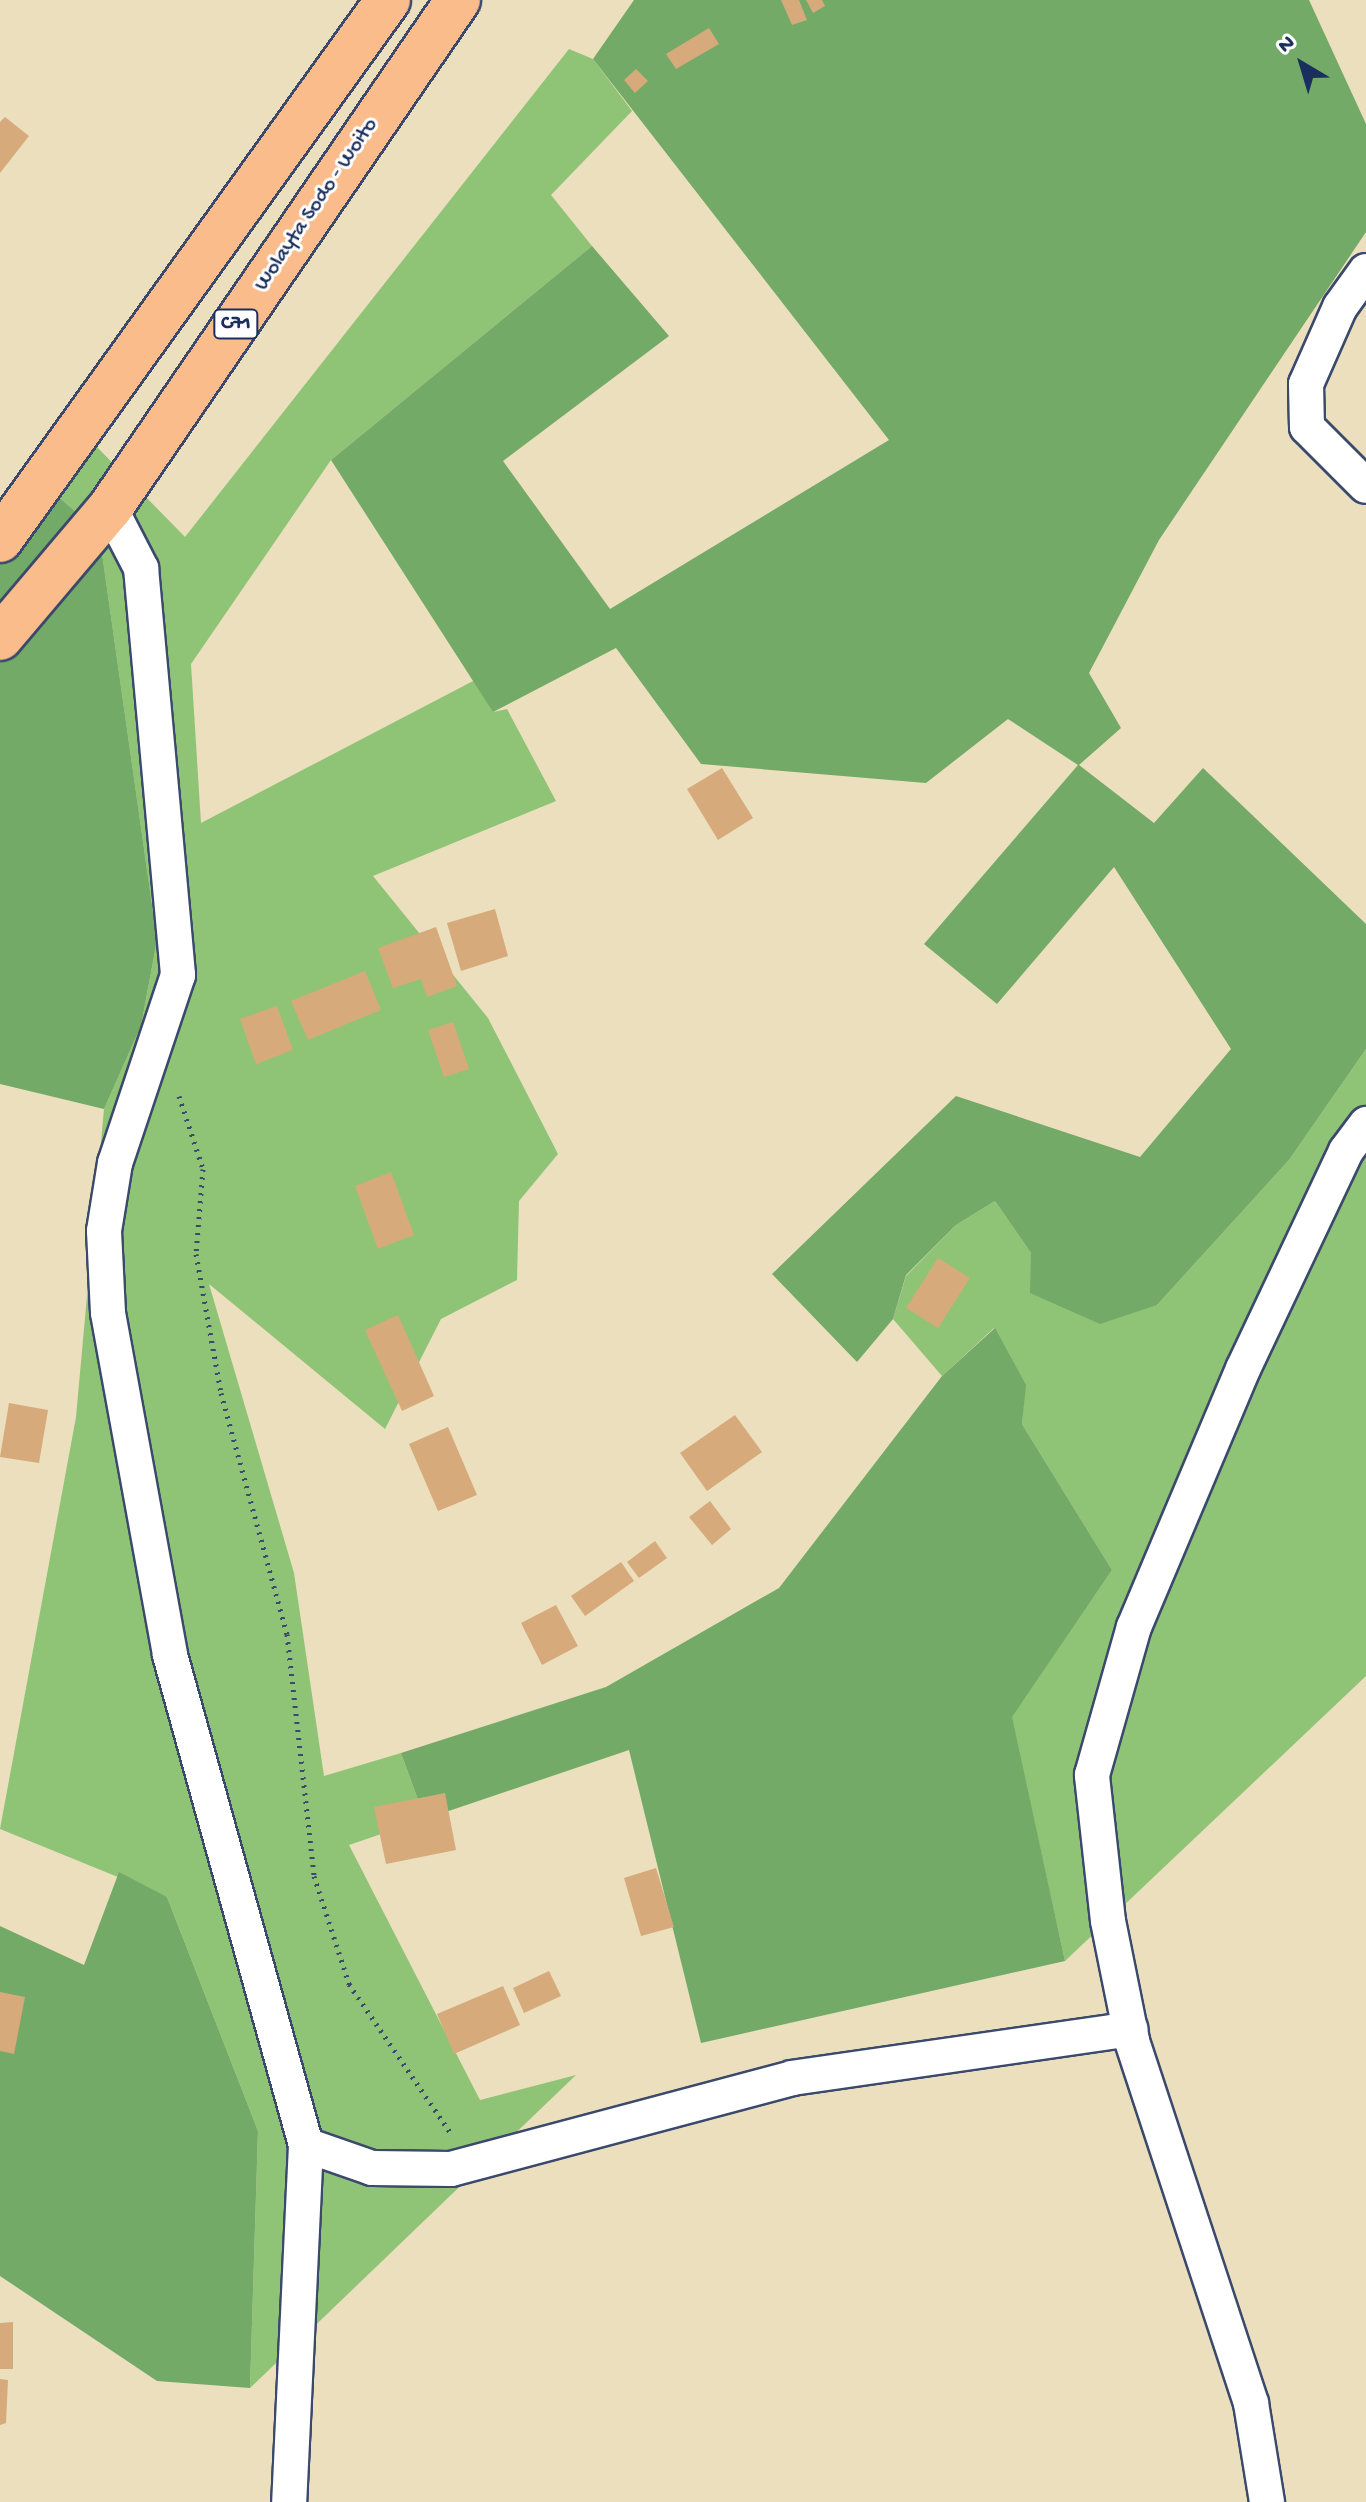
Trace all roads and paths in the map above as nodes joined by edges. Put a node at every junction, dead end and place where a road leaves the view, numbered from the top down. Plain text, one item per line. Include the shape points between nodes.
1 (388, 0) edge
2 (458, 0) edge
3 (1366, 271) edge
4 (1366, 486) edge
5 (110, 508) junction
6 (0, 540) edge
7 (0, 638) edge
8 (159, 1038) junction
9 (1366, 1124) edge
10 (1130, 2029) junction
11 (306, 2145) junction
12 (471, 2164) junction
13 (289, 2502) edge
14 (1267, 2502) edge

1 - 6 highway
2 - 5 highway, Wolayta Sodo - Woito / C71
3 - 4 street via 1340,307 1306,384 1307,427
5 - 7 highway, Wolayta Sodo - Woito / C71
5 - 8 street via 141,568 163,786 178,975
8 - 11 street via 115,1163 104,1231 108,1313 170,1655
8 - 12 path via 203,1169 196,1254 221,1393 287,1634 314,1876 349,1984
9 - 10 street via 1346,1151 1243,1369 1140,1613 1092,1775
10 - 12 street via 792,2078
10 - 14 street via 1251,2403
11 - 12 street via 372,2168
11 - 13 street

